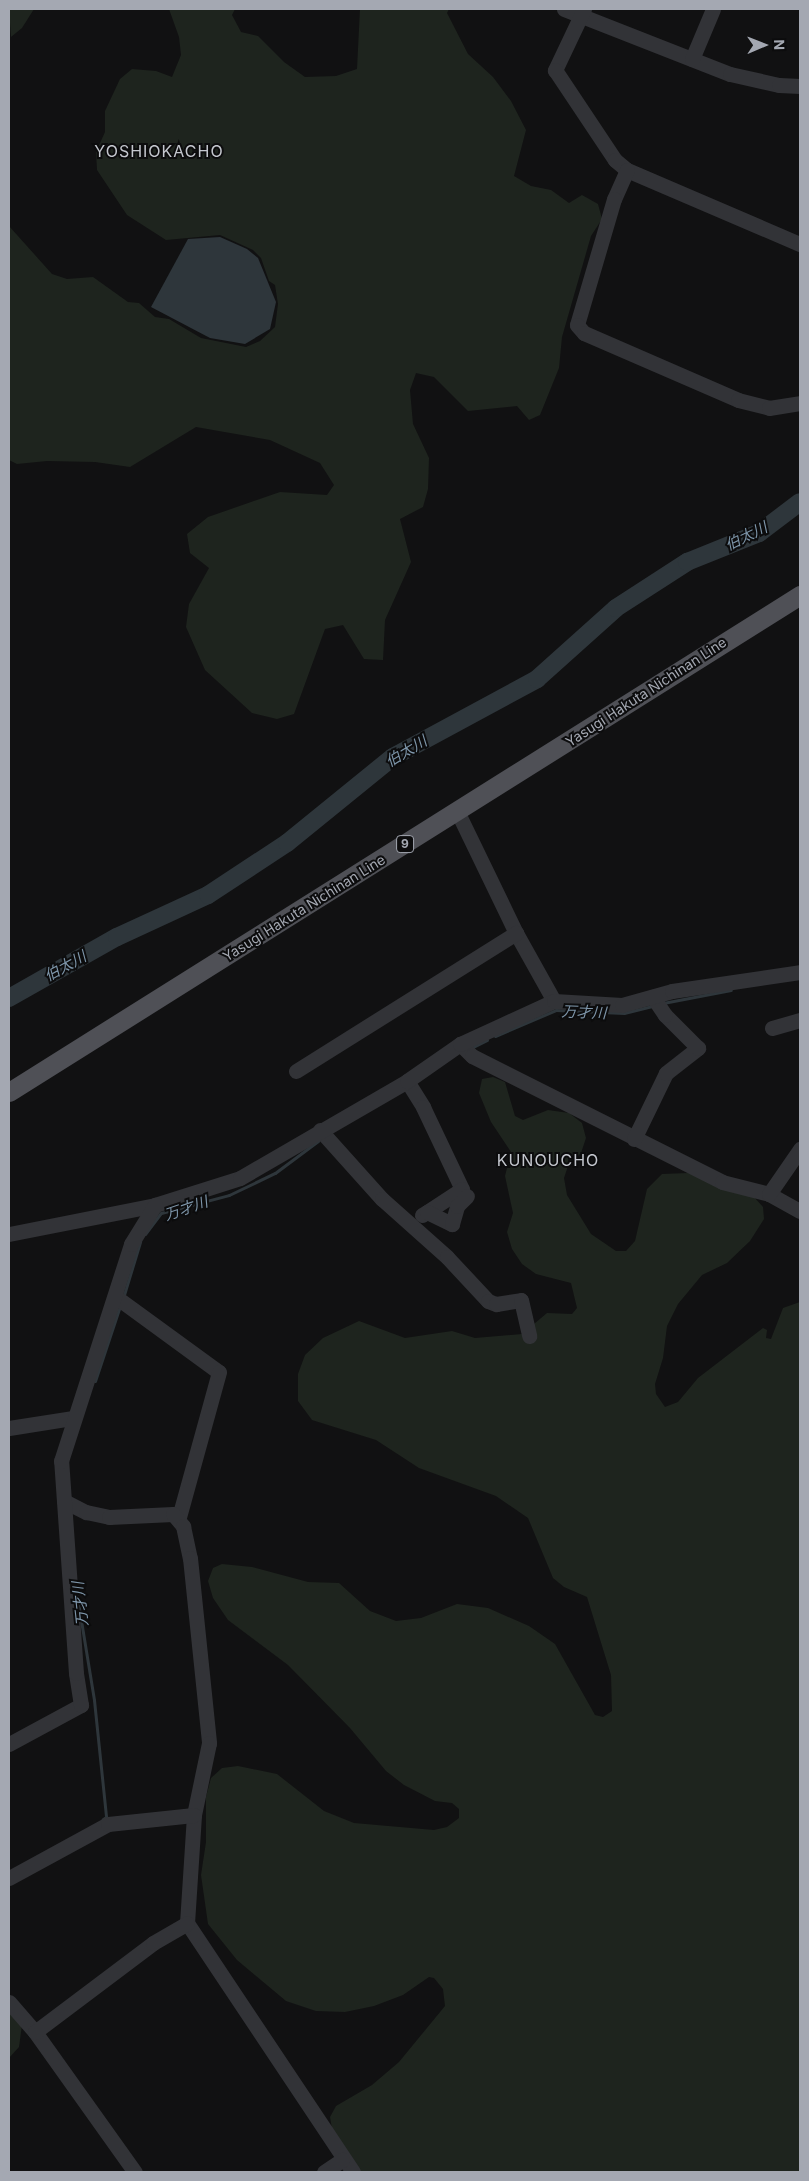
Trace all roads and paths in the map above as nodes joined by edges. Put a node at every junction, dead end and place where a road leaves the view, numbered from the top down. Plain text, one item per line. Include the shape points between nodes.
1 (564, 9) edge
2 (713, 9) edge
3 (583, 12) edge
4 (692, 59) junction
5 (800, 86) edge
6 (627, 170) junction
7 (800, 244) edge
8 (800, 403) edge
9 (800, 594) edge
10 (457, 811) junction
11 (516, 933) junction
12 (800, 972) edge
13 (554, 1002) junction
14 (656, 1002) junction
15 (800, 1020) edge
16 (772, 1028) dead end
17 (464, 1049) junction
18 (296, 1071) dead end
19 (409, 1085) junction
20 (9, 1092) edge
21 (324, 1134) junction
22 (634, 1138) junction
23 (800, 1150) edge
24 (770, 1194) junction
25 (467, 1196) dead end
26 (155, 1204) junction
27 (800, 1211) edge
28 (428, 1212) junction
29 (411, 1224) junction
30 (9, 1234) edge
31 (120, 1298) junction
32 (529, 1336) dead end
33 (73, 1418) junction
34 (9, 1428) edge
35 (69, 1503) junction
36 (179, 1517) junction
37 (9, 1744) edge
38 (194, 1815) junction
39 (9, 1878) edge
40 (187, 1923) junction
41 (9, 2002) edge
42 (35, 2032) junction
43 (342, 2160) junction
44 (135, 2172) edge
45 (324, 2172) edge
46 (353, 2172) edge

1 - 3 street
2 - 4 street
3 - 4 street
3 - 6 street via 554,70 600,140
4 - 5 street via 751,80
6 - 7 street
6 - 8 street via 614,199 577,325 584,333 738,400 769,408
9 - 10 main road, Yasugi Hakuta Nichinan Line / 9
10 - 11 street
10 - 20 main road, Yasugi Hakuta Nichinan Line / 9
11 - 13 street
11 - 18 street
12 - 14 street
13 - 14 street via 622,1005
13 - 17 street
14 - 22 street via 698,1048 666,1074
15 - 16 street
17 - 19 street
17 - 22 street
19 - 21 street
19 - 28 street via 462,1189
21 - 26 street via 240,1178
21 - 29 street via 382,1198
22 - 24 street via 722,1182
23 - 24 street
24 - 27 street
25 - 28 street via 457,1206 452,1224
26 - 30 street
26 - 31 street via 131,1244
28 - 29 street
29 - 32 street via 481,1290 488,1301 496,1304 520,1300
31 - 33 street
31 - 36 street via 218,1372
33 - 34 street
33 - 35 street via 61,1461
35 - 36 street via 110,1517 173,1514
35 - 37 street via 76,1673 82,1705
36 - 38 street via 190,1558 209,1743
38 - 39 street via 108,1824
38 - 40 street
40 - 42 street via 153,1943
40 - 43 street
41 - 42 street
42 - 44 street
43 - 45 street
43 - 46 street

